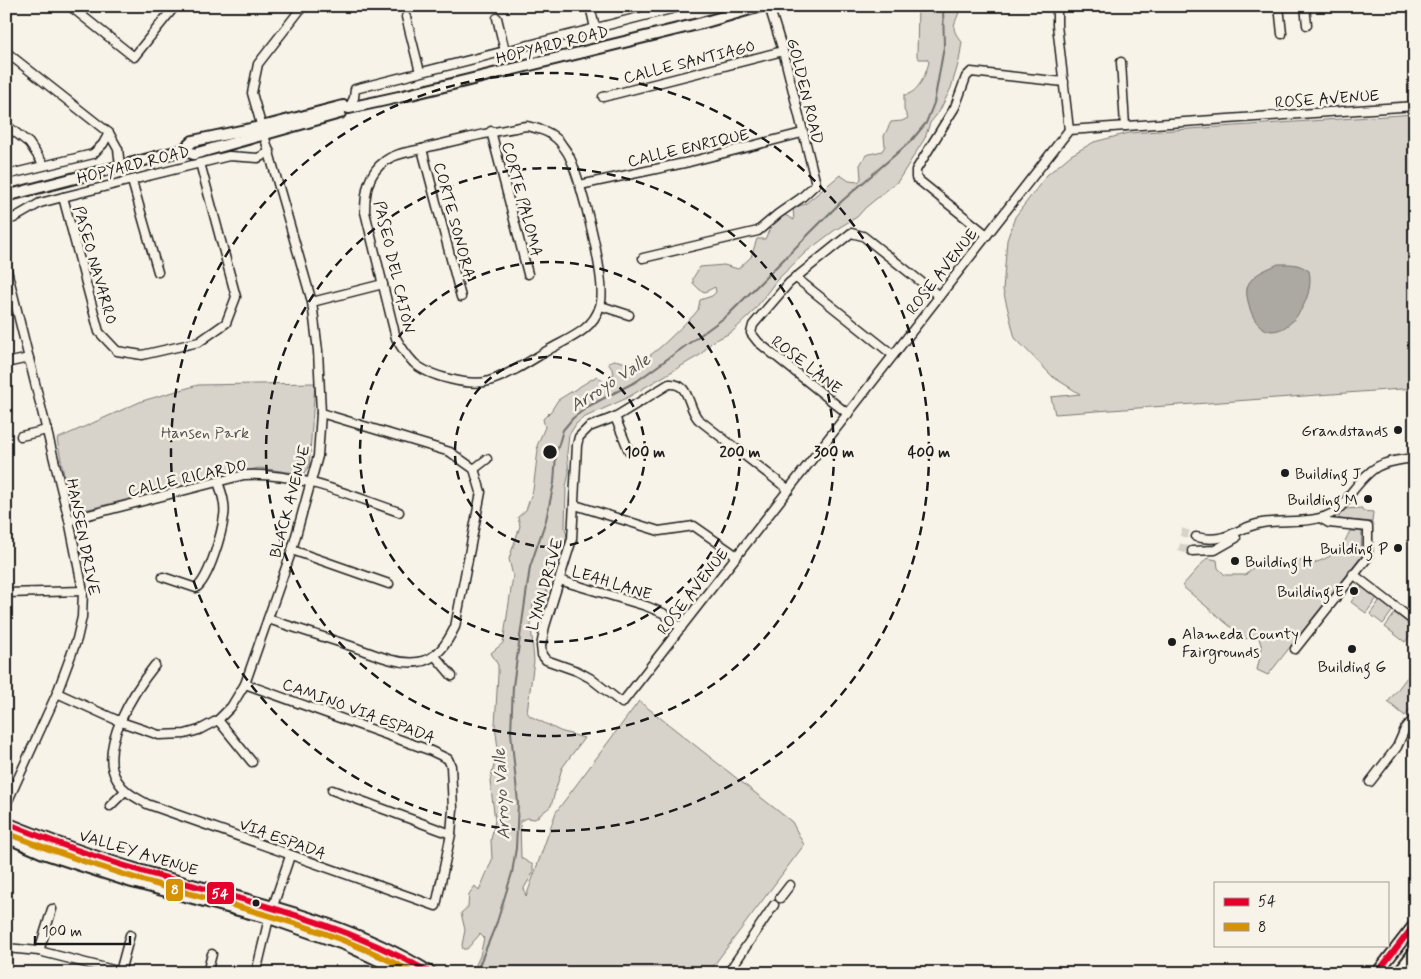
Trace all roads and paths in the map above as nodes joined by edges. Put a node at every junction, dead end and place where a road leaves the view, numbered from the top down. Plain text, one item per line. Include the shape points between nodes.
1 (70, 6) edge
2 (84, 6) edge
3 (175, 6) edge
4 (303, 6) edge
5 (590, 6) edge
6 (683, 6) edge
7 (761, 6) edge
8 (768, 6) edge
9 (1057, 6) edge
10 (1279, 6) edge
11 (1305, 6) edge
12 (79, 13) junction
13 (406, 17) dead end
14 (497, 18) dead end
15 (1307, 25) dead end
16 (595, 28) junction
17 (1282, 34) dead end
18 (783, 50) junction
19 (505, 51) junction
20 (6, 52) edge
21 (1121, 62) dead end
22 (420, 72) junction
23 (1064, 82) junction
24 (603, 97) dead end
25 (1415, 106) edge
26 (350, 108) junction
27 (6, 125) edge
28 (1125, 126) junction
29 (1069, 130) junction
30 (262, 131) junction
31 (491, 131) junction
32 (109, 133) junction
33 (802, 133) junction
34 (422, 149) junction
35 (270, 152) junction
36 (200, 163) junction
37 (44, 165) junction
38 (120, 166) junction
39 (6, 175) edge
40 (132, 181) junction
41 (580, 185) junction
42 (6, 196) edge
43 (63, 196) junction
44 (6, 220) edge
45 (987, 235) junction
46 (643, 258) dead end
47 (6, 266) edge
48 (158, 272) dead end
49 (528, 274) dead end
50 (795, 277) junction
51 (383, 284) junction
52 (940, 296) junction
53 (461, 297) dead end
54 (312, 302) junction
55 (600, 306) junction
56 (629, 315) dead end
57 (893, 355) junction
58 (29, 358) junction
59 (6, 363) edge
60 (321, 413) junction
61 (848, 414) junction
62 (615, 417) junction
63 (47, 430) junction
64 (21, 436) dead end
65 (629, 451) dead end
66 (1415, 458) edge
67 (487, 460) dead end
68 (474, 469) junction
69 (218, 482) junction
70 (312, 482) junction
71 (789, 490) junction
72 (575, 505) junction
73 (399, 512) dead end
74 (1322, 519) junction
75 (69, 520) junction
76 (1246, 527) junction
77 (1196, 537) tunnel mouth
78 (292, 550) junction
79 (1192, 551) tunnel mouth
80 (737, 556) junction
81 (1353, 574) junction
82 (163, 577) dead end
83 (559, 580) junction
84 (388, 584) dead end
85 (84, 590) junction
86 (6, 593) edge
87 (268, 619) junction
88 (1415, 622) edge
89 (681, 628) junction
90 (1295, 649) dead end
91 (435, 656) junction
92 (155, 664) dead end
93 (452, 676) dead end
94 (245, 684) junction
95 (57, 693) junction
96 (622, 703) joint
97 (1415, 717) edge
98 (218, 720) junction
99 (121, 722) junction
100 (252, 762) dead end
101 (1370, 782) dead end
102 (332, 790) dead end
103 (125, 791) junction
104 (6, 805) edge
105 (110, 806) dead end
106 (6, 823) edge
107 (451, 834) junction
108 (6, 837) edge
109 (290, 856) junction
110 (790, 885) dead end
111 (273, 906) junction
112 (52, 909) dead end
113 (269, 918) junction
114 (1415, 924) edge
115 (130, 935) dead end
116 (6, 948) edge
117 (1415, 951) edge
118 (39, 952) junction
119 (212, 954) dead end
120 (122, 972) edge
121 (207, 973) edge
122 (256, 973) edge
123 (406, 973) edge
124 (431, 973) edge
125 (728, 973) edge
126 (1376, 973) edge
127 (1398, 973) edge

1 - 12 street
2 - 12 street
3 - 12 street via 134,57
4 - 30 street, BLACK AVENUE via 258,64 254,76 252,93
5 - 16 street
6 - 16 street, HOPYARD ROAD
7 - 26 main road, HOPYARD ROAD
8 - 18 street, GOLDEN ROAD
9 - 23 street
10 - 17 street
11 - 15 street
13 - 22 street
14 - 19 street
16 - 19 street, HOPYARD ROAD
18 - 24 street, CALLE SANTIAGO
18 - 33 street, GOLDEN ROAD
19 - 22 street, HOPYARD ROAD
20 - 32 street
21 - 28 street
22 - 26 street, HOPYARD ROAD via 355,89
23 - 29 street
23 - 45 street via 971,72 955,107 916,170 916,178
25 - 28 street, ROSE AVENUE
26 - 30 main road, HOPYARD ROAD via 343,106
27 - 37 street via 29,143
28 - 29 street, ROSE AVENUE
29 - 45 street, ROSE AVENUE
30 - 35 street, BLACK AVENUE
30 - 38 main road, HOPYARD ROAD via 193,140 183,150
31 - 34 street, PASEO DEL CAJON
31 - 41 street, PASEO DEL CAJON via 526,126 547,131 570,156
31 - 49 street, CORTE PALOMA
32 - 37 street, HOPYARD ROAD via 93,154
32 - 38 street via 118,149
33 - 41 street, CALLE ENRIQUE
33 - 46 street, GOLDEN ROAD via 816,184 801,198 758,231
34 - 51 street, PASEO DEL CAJON via 385,161 372,174 365,193 365,212
34 - 53 street, CORTE SONORA
35 - 36 street, HOPYARD ROAD via 258,158 229,156
35 - 54 street, BLACK AVENUE
36 - 40 street, HOPYARD ROAD
36 - 43 street, PASEO NAVARRO via 236,297 226,323 199,342 142,355 117,351 99,332
37 - 39 street, HOPYARD ROAD
38 - 42 main road, HOPYARD ROAD
40 - 43 street, HOPYARD ROAD
40 - 48 street
41 - 55 street, PASEO DEL CAJON via 602,283
43 - 44 street, HOPYARD ROAD
45 - 52 street, ROSE AVENUE
47 - 58 street, HANSEN DRIVE
50 - 52 street via 845,236 857,233
50 - 57 street
50 - 61 street, ROSE LANE via 769,304 751,332 758,342
51 - 54 street
51 - 55 street, PASEO DEL CAJON via 396,338 403,352 415,364 434,374 466,383 487,382 533,360 588,328
52 - 57 street, ROSE AVENUE
54 - 60 street, BLACK AVENUE
55 - 56 street
57 - 61 street, ROSE AVENUE
58 - 59 street
58 - 63 street, HANSEN DRIVE
60 - 68 street via 450,452
60 - 70 street, BLACK AVENUE via 318,456
61 - 71 street, ROSE AVENUE
62 - 65 street
62 - 71 street, LYNN DRIVE via 669,384 683,386 690,408 698,419
62 - 72 street, LYNN DRIVE via 590,427 579,437
63 - 64 street
63 - 75 street, HANSEN DRIVE
66 - 74 street via 1388,461 1366,474 1338,510
67 - 68 street
68 - 91 street via 481,492 455,627
69 - 70 street, CALLE RICARDO via 262,474
69 - 75 street, CALLE RICARDO
69 - 82 street via 224,500 224,516 202,584 196,588
70 - 73 street, CALLE RICARDO
70 - 78 street, BLACK AVENUE
71 - 80 street, ROSE AVENUE
72 - 80 street via 659,531 694,526
72 - 83 street, LYNN DRIVE via 571,548
74 - 76 street
74 - 81 street via 1329,523 1368,527 1368,557
75 - 85 street, HANSEN DRIVE
76 - 77 street via 1228,537 1210,540
76 - 79 street via 1236,538 1215,550
78 - 84 street
78 - 87 street, BLACK AVENUE
80 - 89 street, ROSE AVENUE
81 - 88 street
81 - 90 street
83 - 89 street, LEAH LANE via 646,606 663,613
83 - 96 street, LYNN DRIVE via 545,626 542,655 546,660 590,678
85 - 86 street
85 - 95 street, HANSEN DRIVE via 77,639
87 - 91 street via 388,659 419,662
87 - 94 street, BLACK AVENUE
89 - 96 street, ROSE AVENUE
91 - 93 street
92 - 99 street, VIA ESPADA via 135,693
94 - 98 street, BLACK AVENUE via 231,707
94 - 107 street, CAMINO VIA ESPADA via 448,759 453,808
95 - 99 street, BLACK AVENUE
95 - 104 street, HANSEN DRIVE
97 - 101 street
98 - 99 street, BLACK AVENUE via 185,734 158,735
98 - 100 street
99 - 103 street, VIA ESPADA via 112,744 111,760 112,771
102 - 107 street
103 - 105 street
103 - 109 street, VIA ESPADA via 147,804
106 - 111 main road, VALLEY AVENUE via 126,867
107 - 109 street, VIA ESPADA via 436,906
108 - 113 main road, VALLEY AVENUE via 43,853 132,882
109 - 111 street
110 - 125 street
111 - 113 street
111 - 124 main road, VALLEY AVENUE via 351,932 401,954
112 - 118 street
113 - 122 street
113 - 123 main road, VALLEY AVENUE via 346,945
114 - 126 main road
115 - 120 street
116 - 118 street
117 - 127 main road
118 - 120 street
119 - 121 street

